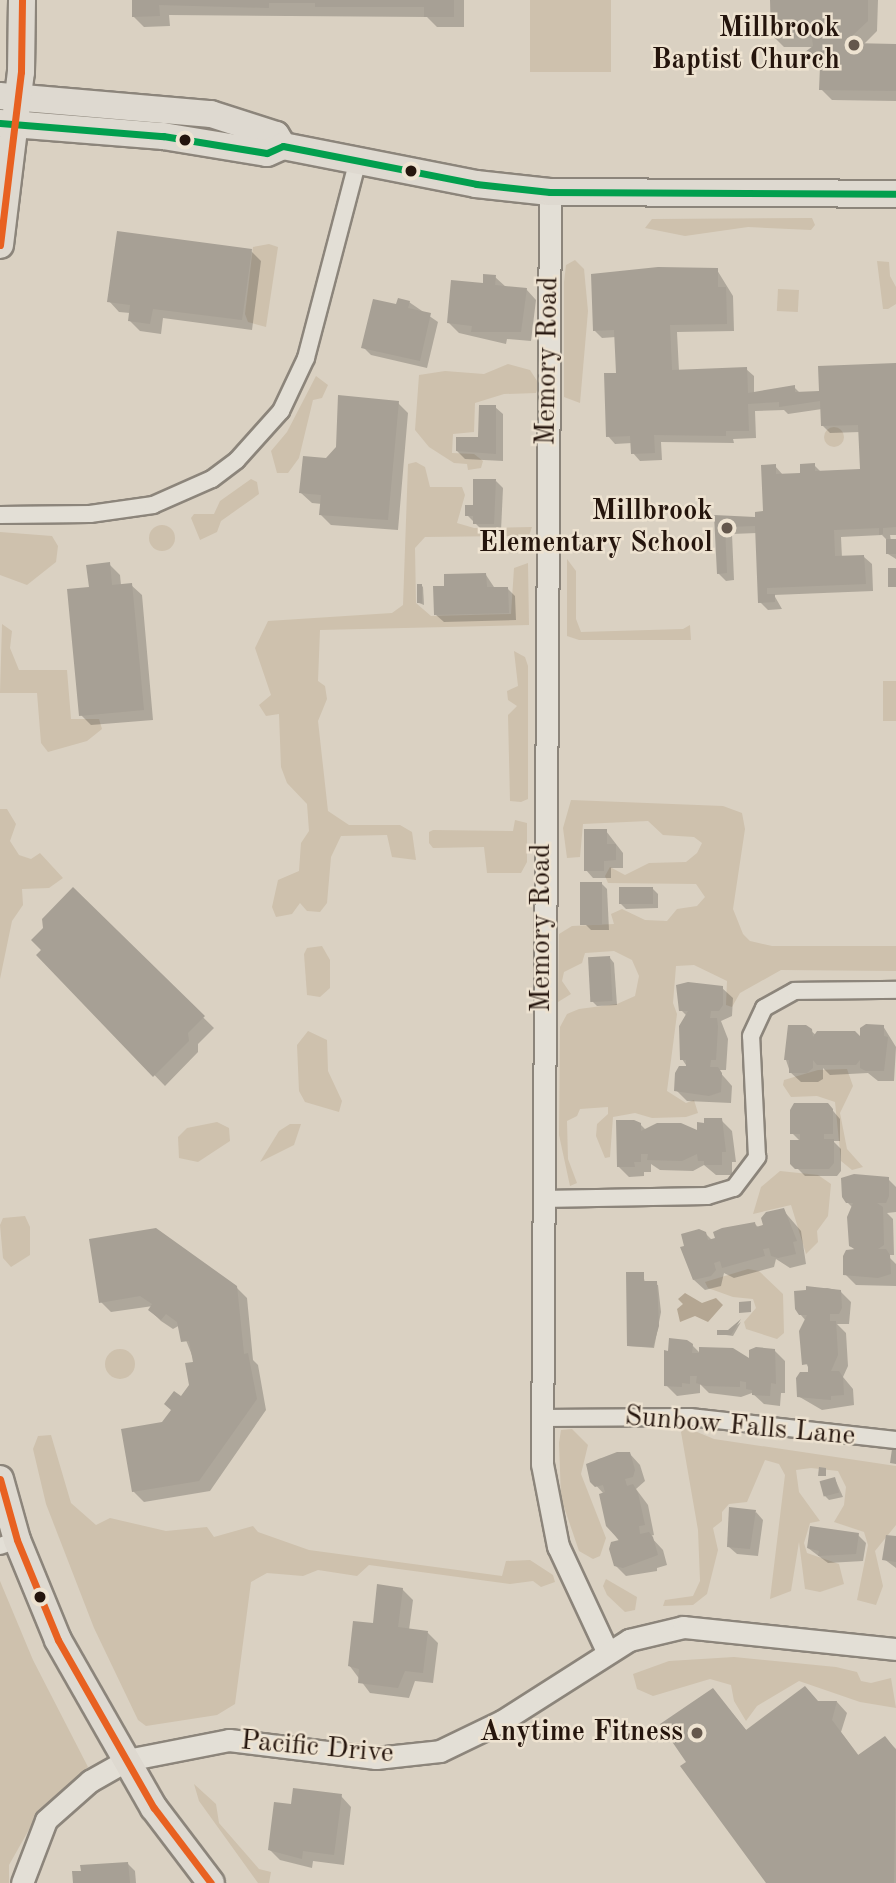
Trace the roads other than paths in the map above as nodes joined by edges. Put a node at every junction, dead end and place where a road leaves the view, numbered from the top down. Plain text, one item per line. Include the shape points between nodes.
1 (22, 0) edge
2 (9, 97) edge
3 (8, 124) edge
4 (283, 146) junction
5 (357, 163) junction
6 (550, 192) junction
7 (896, 194) edge
8 (0, 245) edge
9 (0, 515) edge
10 (896, 990) edge
11 (542, 1199) junction
12 (542, 1418) junction
13 (896, 1440) edge
14 (0, 1479) edge
15 (9, 1543) edge
16 (896, 1649) edge
17 (607, 1651) junction
18 (127, 1760) junction
19 (22, 1883) edge
20 (211, 1883) edge

1 - 2 main road
2 - 3 main road
2 - 4 main road via 211,114 276,135
3 - 4 main road via 163,136 267,153
3 - 8 main road
4 - 5 main road
5 - 6 main road
5 - 9 street via 306,358 281,411 237,460 212,479 153,505 90,514
6 - 7 main road
6 - 11 street, Memory Road
10 - 11 street via 795,991 764,1008 751,1036 757,1157 734,1188 707,1196
11 - 12 street, Memory Road
12 - 13 street, Sunbow Falls Lane via 690,1418
12 - 17 street, Memory Road via 544,1491 558,1546
14 - 15 main road
15 - 18 main road
16 - 17 street, Pacific Drive via 683,1627 629,1640
17 - 18 street, Pacific Drive via 502,1721 440,1751 376,1758 229,1740
18 - 19 street, Pacific Drive via 90,1781 46,1820
18 - 20 main road via 154,1808

